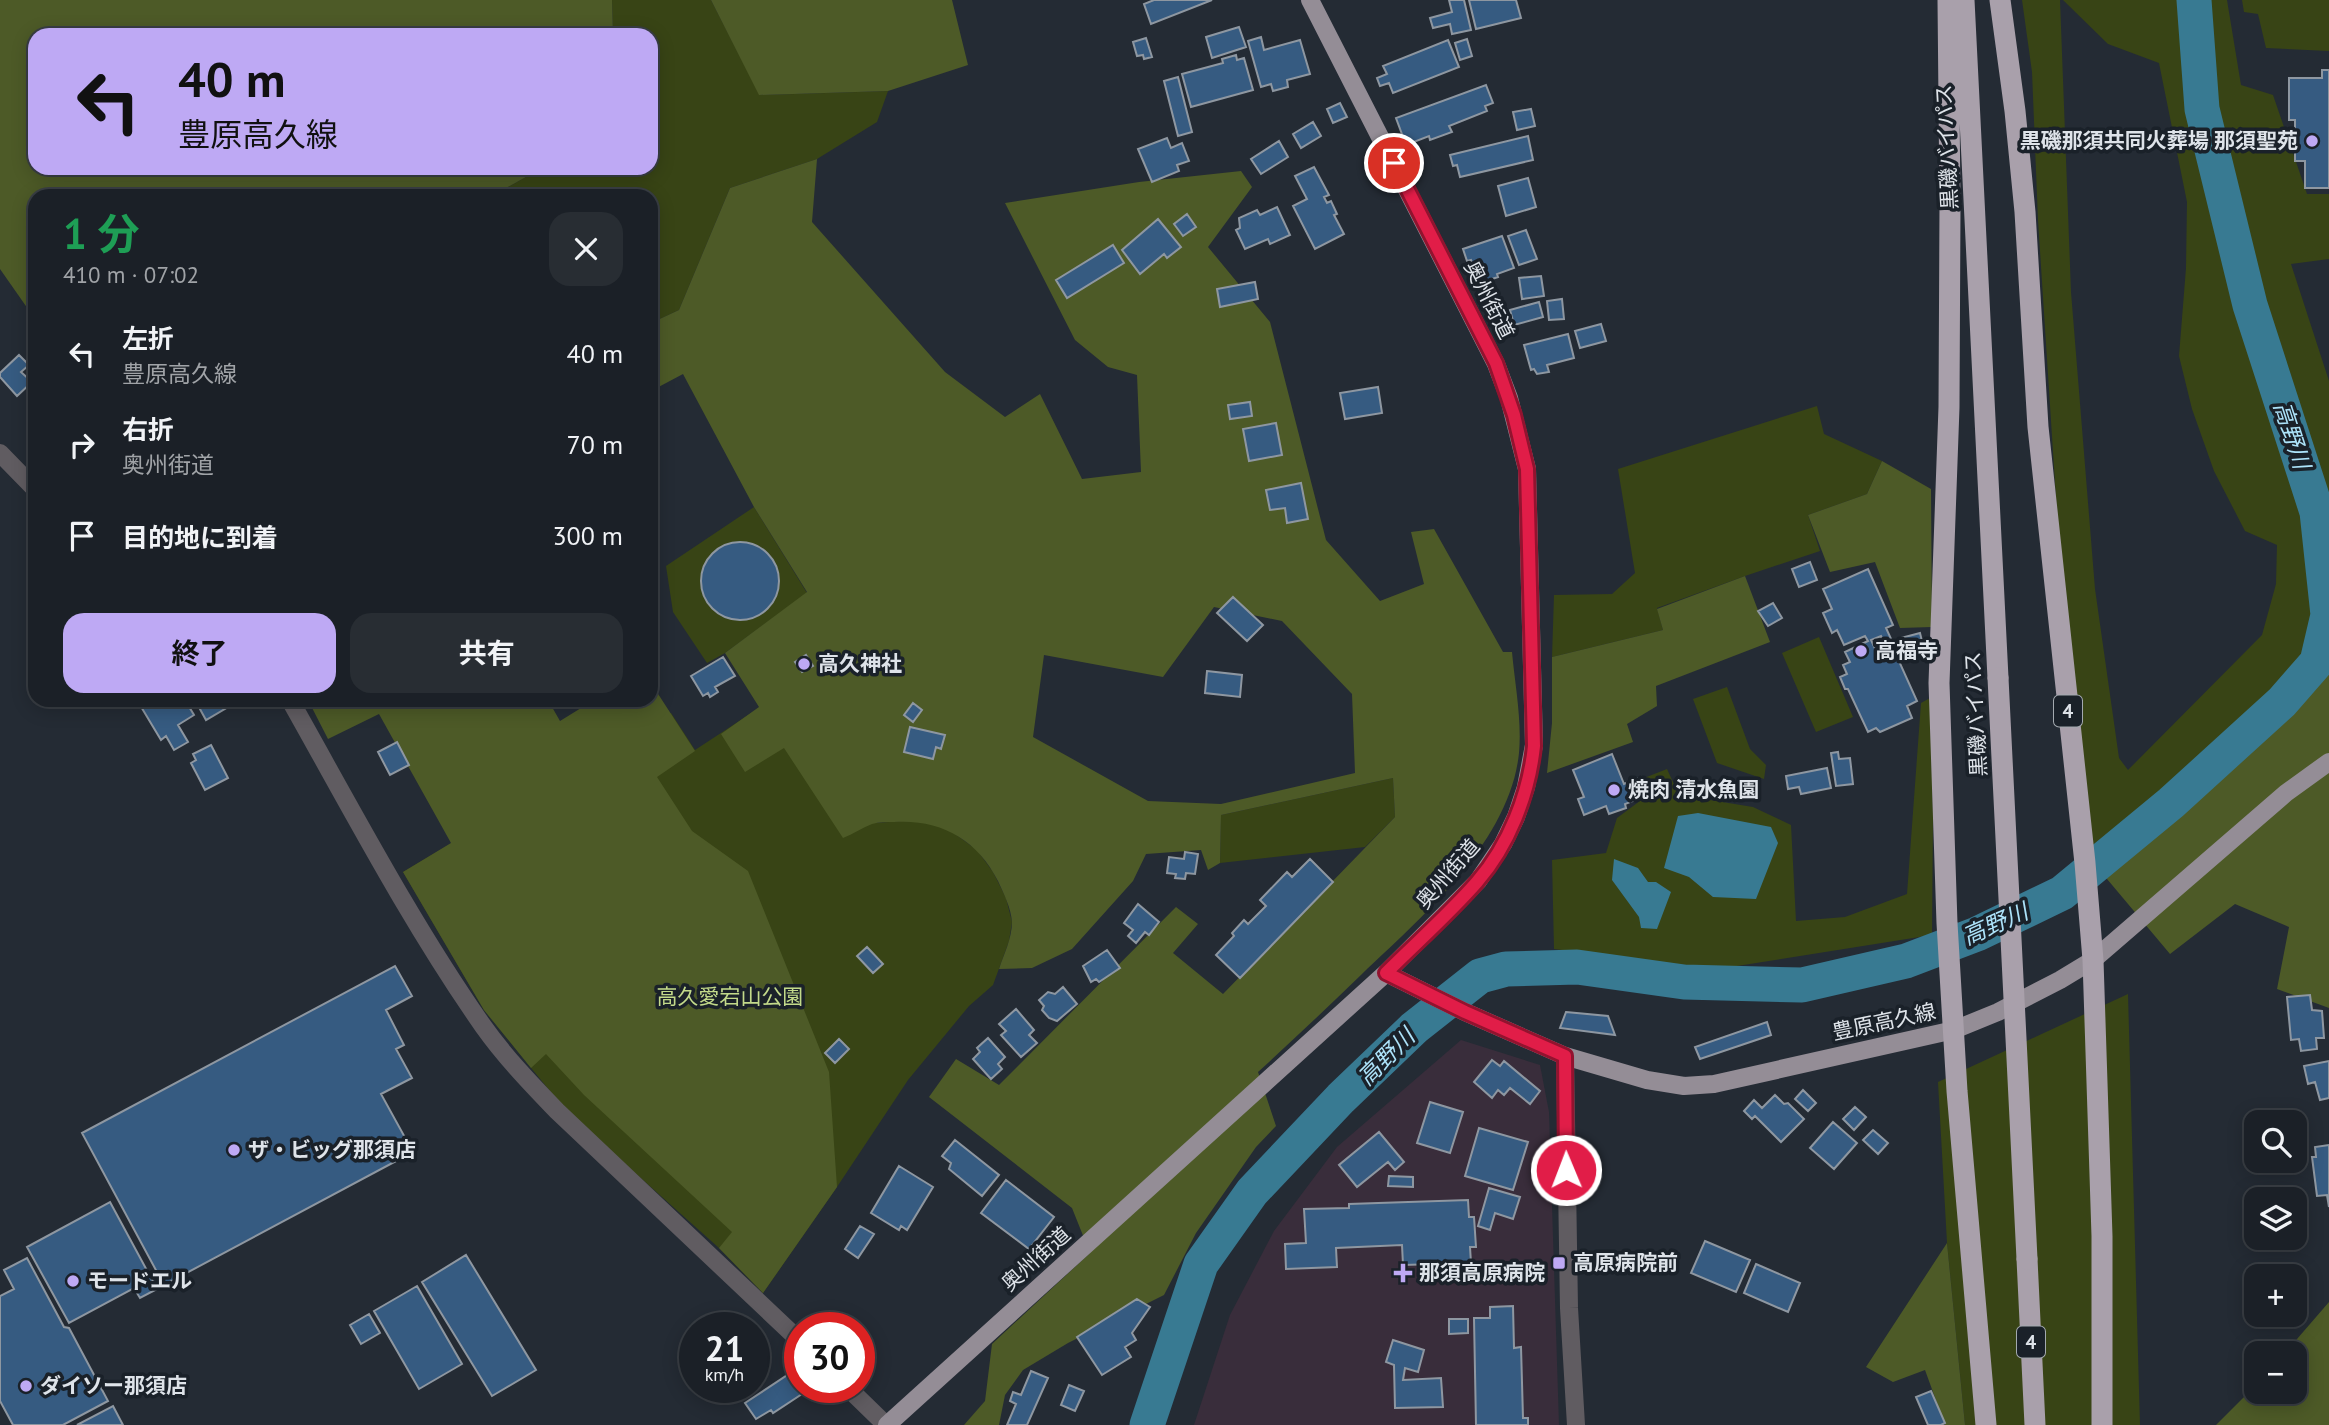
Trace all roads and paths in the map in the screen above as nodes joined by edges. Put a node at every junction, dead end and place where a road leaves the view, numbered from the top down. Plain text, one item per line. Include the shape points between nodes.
1 (1310, 0) edge
2 (1948, 0) edge
3 (1964, 0) edge
4 (2000, 0) edge
5 (0, 453) edge
6 (28, 482) edge
7 (294, 707) edge
8 (2329, 762) edge
9 (2092, 960) junction
10 (1386, 973) junction
11 (1954, 1030) junction
12 (1565, 1056) junction
13 (784, 1326) edge
14 (864, 1403) edge
15 (887, 1425) edge
16 (1576, 1425) edge
17 (1986, 1425) edge
18 (2035, 1425) edge
19 (2102, 1425) edge

1 - 10 main road, 奥州街道 via 1496,363 1527,469 1534,746 1526,787 1517,817 1478,881
2 - 11 highway via 1949,407 1939,684
3 - 18 highway, 黒磯バイパス / 4, bridge
4 - 9 highway, 4 via 2017,123 2038,427
5 - 6 street
7 - 13 street via 416,923 484,1028 557,1111
8 - 9 main road, 豊原高久線
9 - 11 main road, 豊原高久線 via 1998,1012
9 - 19 highway, 4 via 2102,1236
10 - 12 main road, 豊原高久線
10 - 15 main road, 奥州街道
11 - 12 main road, 豊原高久線 via 1714,1084 1684,1086 1647,1080
11 - 17 highway
12 - 16 street via 1569,1308
14 - 15 street

